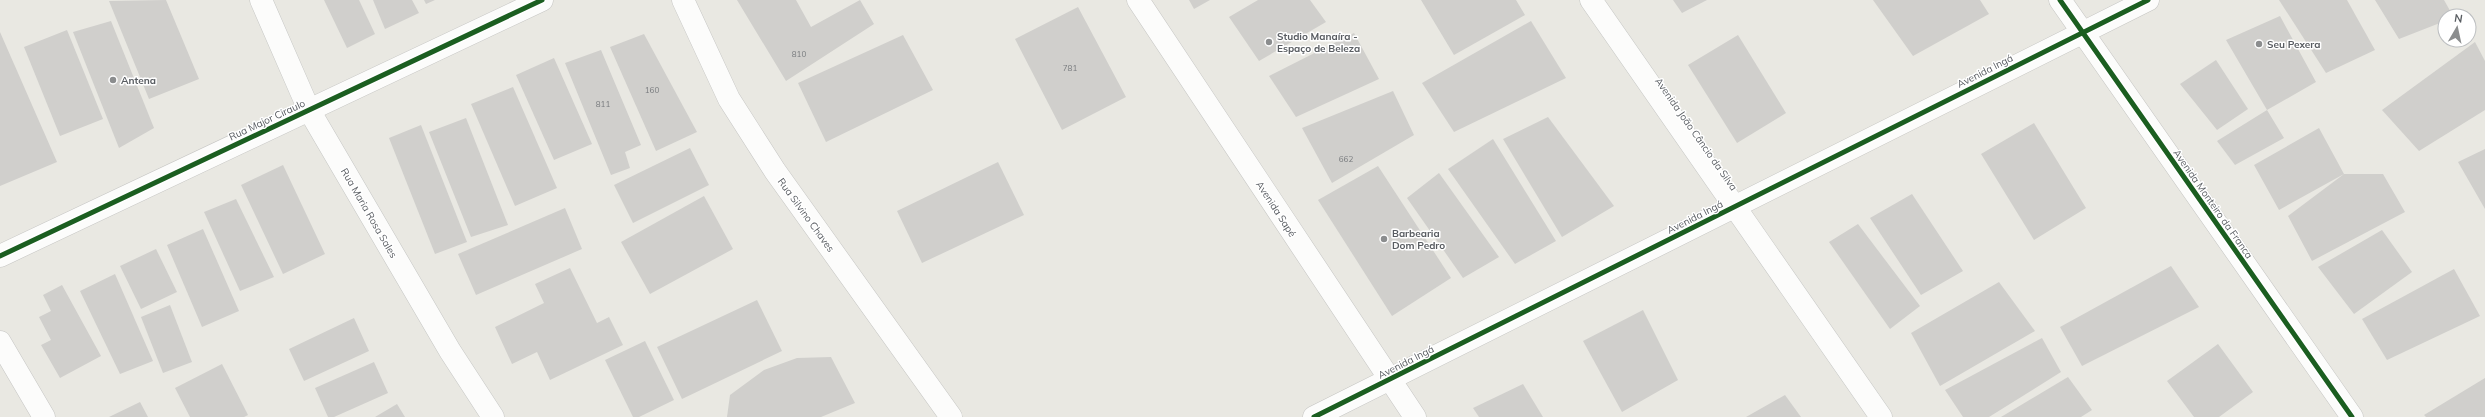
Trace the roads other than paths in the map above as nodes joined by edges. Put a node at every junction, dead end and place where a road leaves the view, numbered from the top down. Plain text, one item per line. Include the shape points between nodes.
1 (261, 0) edge
2 (542, 0) edge
3 (683, 0) edge
4 (1138, 0) edge
5 (1591, 0) edge
6 (2060, 0) edge
7 (2148, 0) edge
8 (2081, 33) junction
9 (309, 110) junction
10 (1736, 207) junction
11 (0, 256) edge
12 (0, 342) edge
13 (1390, 381) junction
14 (44, 417) edge
15 (493, 417) edge
16 (951, 417) edge
17 (1314, 417) edge
18 (1415, 417) edge
19 (1881, 417) edge
20 (2352, 417) edge

1 - 9 street, Rua Maria Rosa Sales
2 - 9 street, Rua Major Ciraulo
3 - 16 street, Rua Silvino Chaves via 729,99 771,165
4 - 13 street, Avenida Sapé
5 - 10 street, Avenida João Câncio da Silva
6 - 8 street, Avenida Monteiro da Franca
7 - 8 street, Avenida Ingá
8 - 10 street, Avenida Ingá
8 - 20 street, Avenida Monteiro da Franca
9 - 11 street, Rua Major Ciraulo
9 - 15 street, Rua Maria Rosa Sales via 450,351
10 - 13 street, Avenida Ingá
10 - 19 street, Avenida João Câncio da Silva
12 - 14 street
13 - 17 street, Avenida Ingá
13 - 18 street, Avenida Sapé

